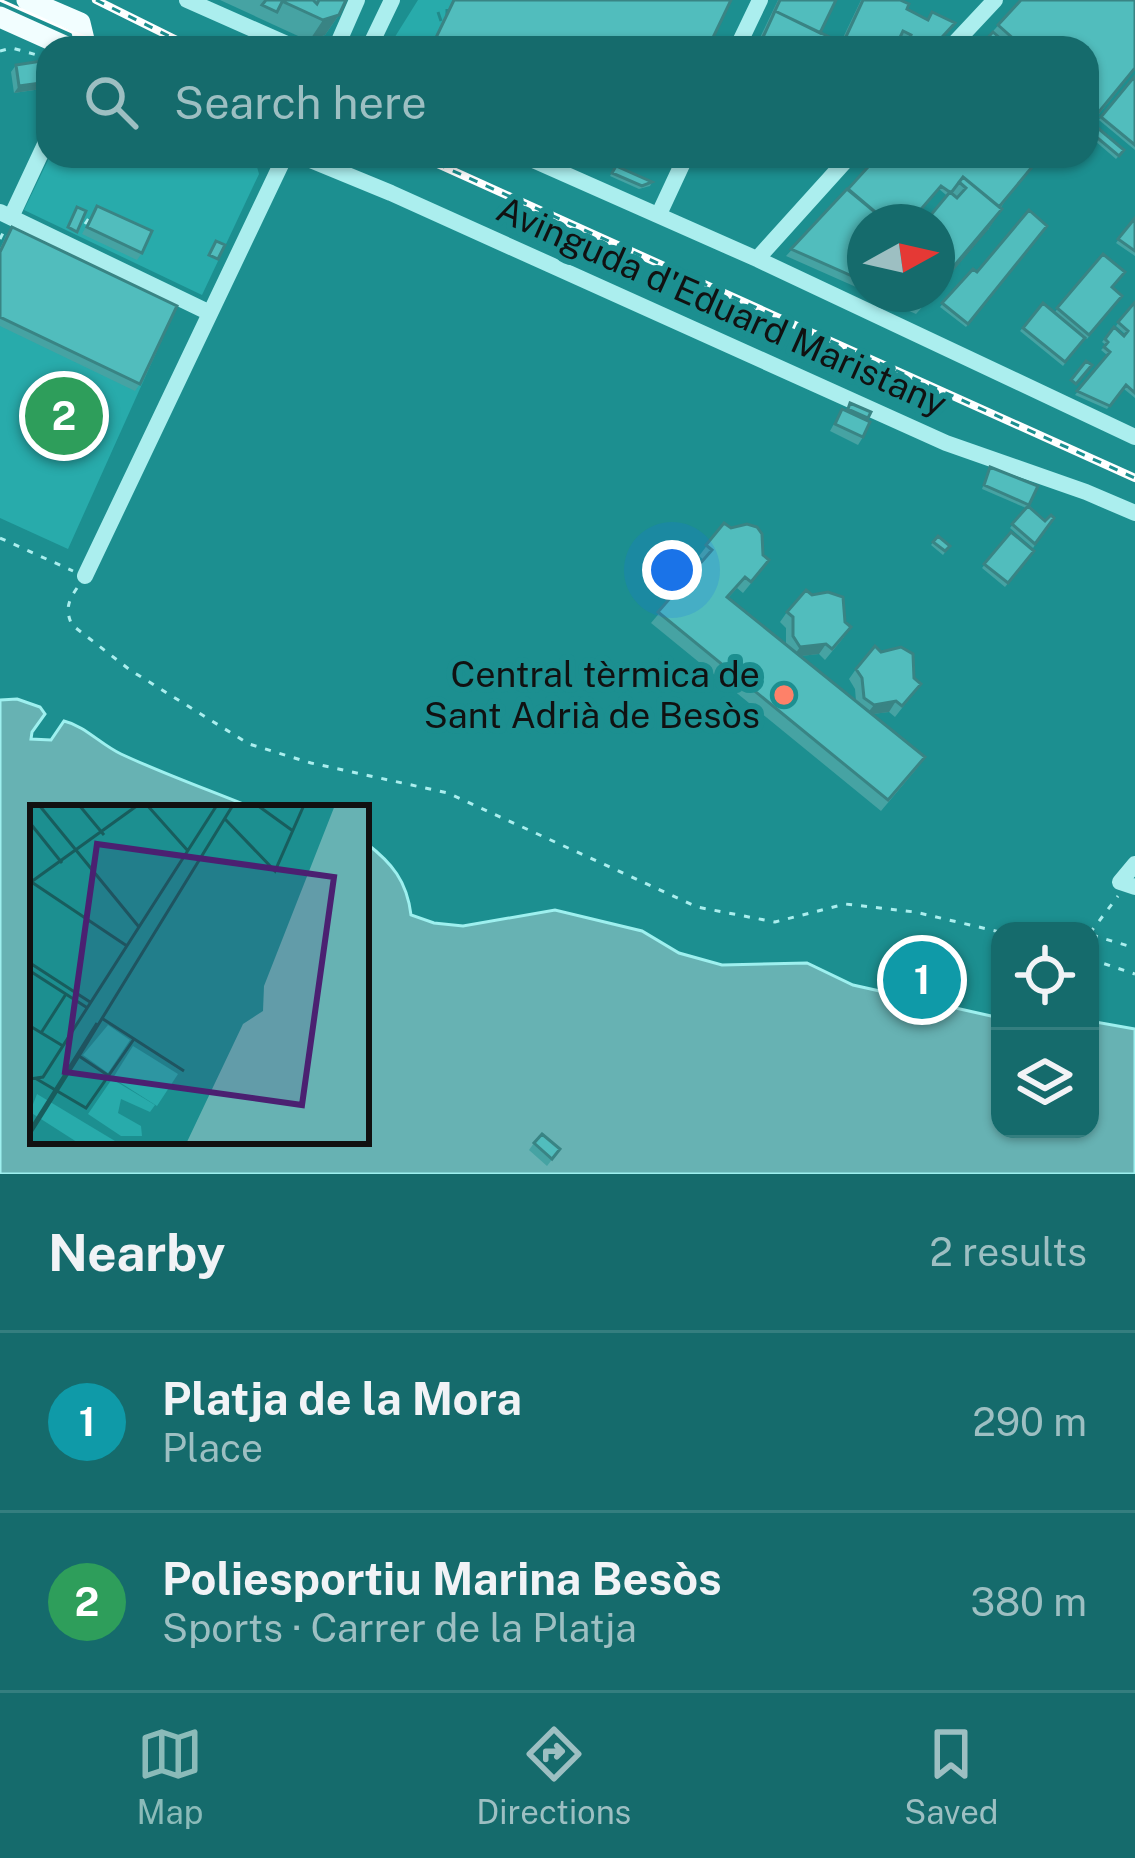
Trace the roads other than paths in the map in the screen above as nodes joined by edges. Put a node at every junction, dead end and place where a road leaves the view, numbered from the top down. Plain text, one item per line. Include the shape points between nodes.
1 (28, 0) edge
2 (187, 0) edge
3 (357, 0) edge
4 (392, 0) edge
5 (760, 0) edge
6 (994, 0) edge
7 (0, 17) edge
8 (43, 36) edge
9 (83, 36) edge
10 (269, 36) edge
11 (341, 36) edge
12 (375, 36) edge
13 (743, 36) edge
14 (961, 36) edge
15 (36, 159) edge
16 (279, 168) edge
17 (330, 168) edge
18 (560, 168) edge
19 (680, 168) edge
20 (839, 168) edge
21 (5, 214) edge
22 (659, 214) junction
23 (758, 259) junction
24 (210, 313) junction
25 (1135, 437) edge
26 (1127, 510) edge
27 (85, 576) road end
28 (1135, 864) edge
29 (1127, 885) edge

1 - 9 main road via 80,23
2 - 10 street
3 - 11 street
4 - 12 street
5 - 13 street
6 - 14 street
7 - 8 main road
15 - 21 street
16 - 24 street
17 - 26 street, Avinguda d'Eduard Maristany via 946,443
18 - 22 street, Avinguda d'Eduard Maristany
19 - 22 street
20 - 23 street
21 - 24 street
22 - 23 street, Avinguda d'Eduard Maristany via 713,231
23 - 25 street, Avinguda d'Eduard Maristany
24 - 27 street
28 - 29 street

